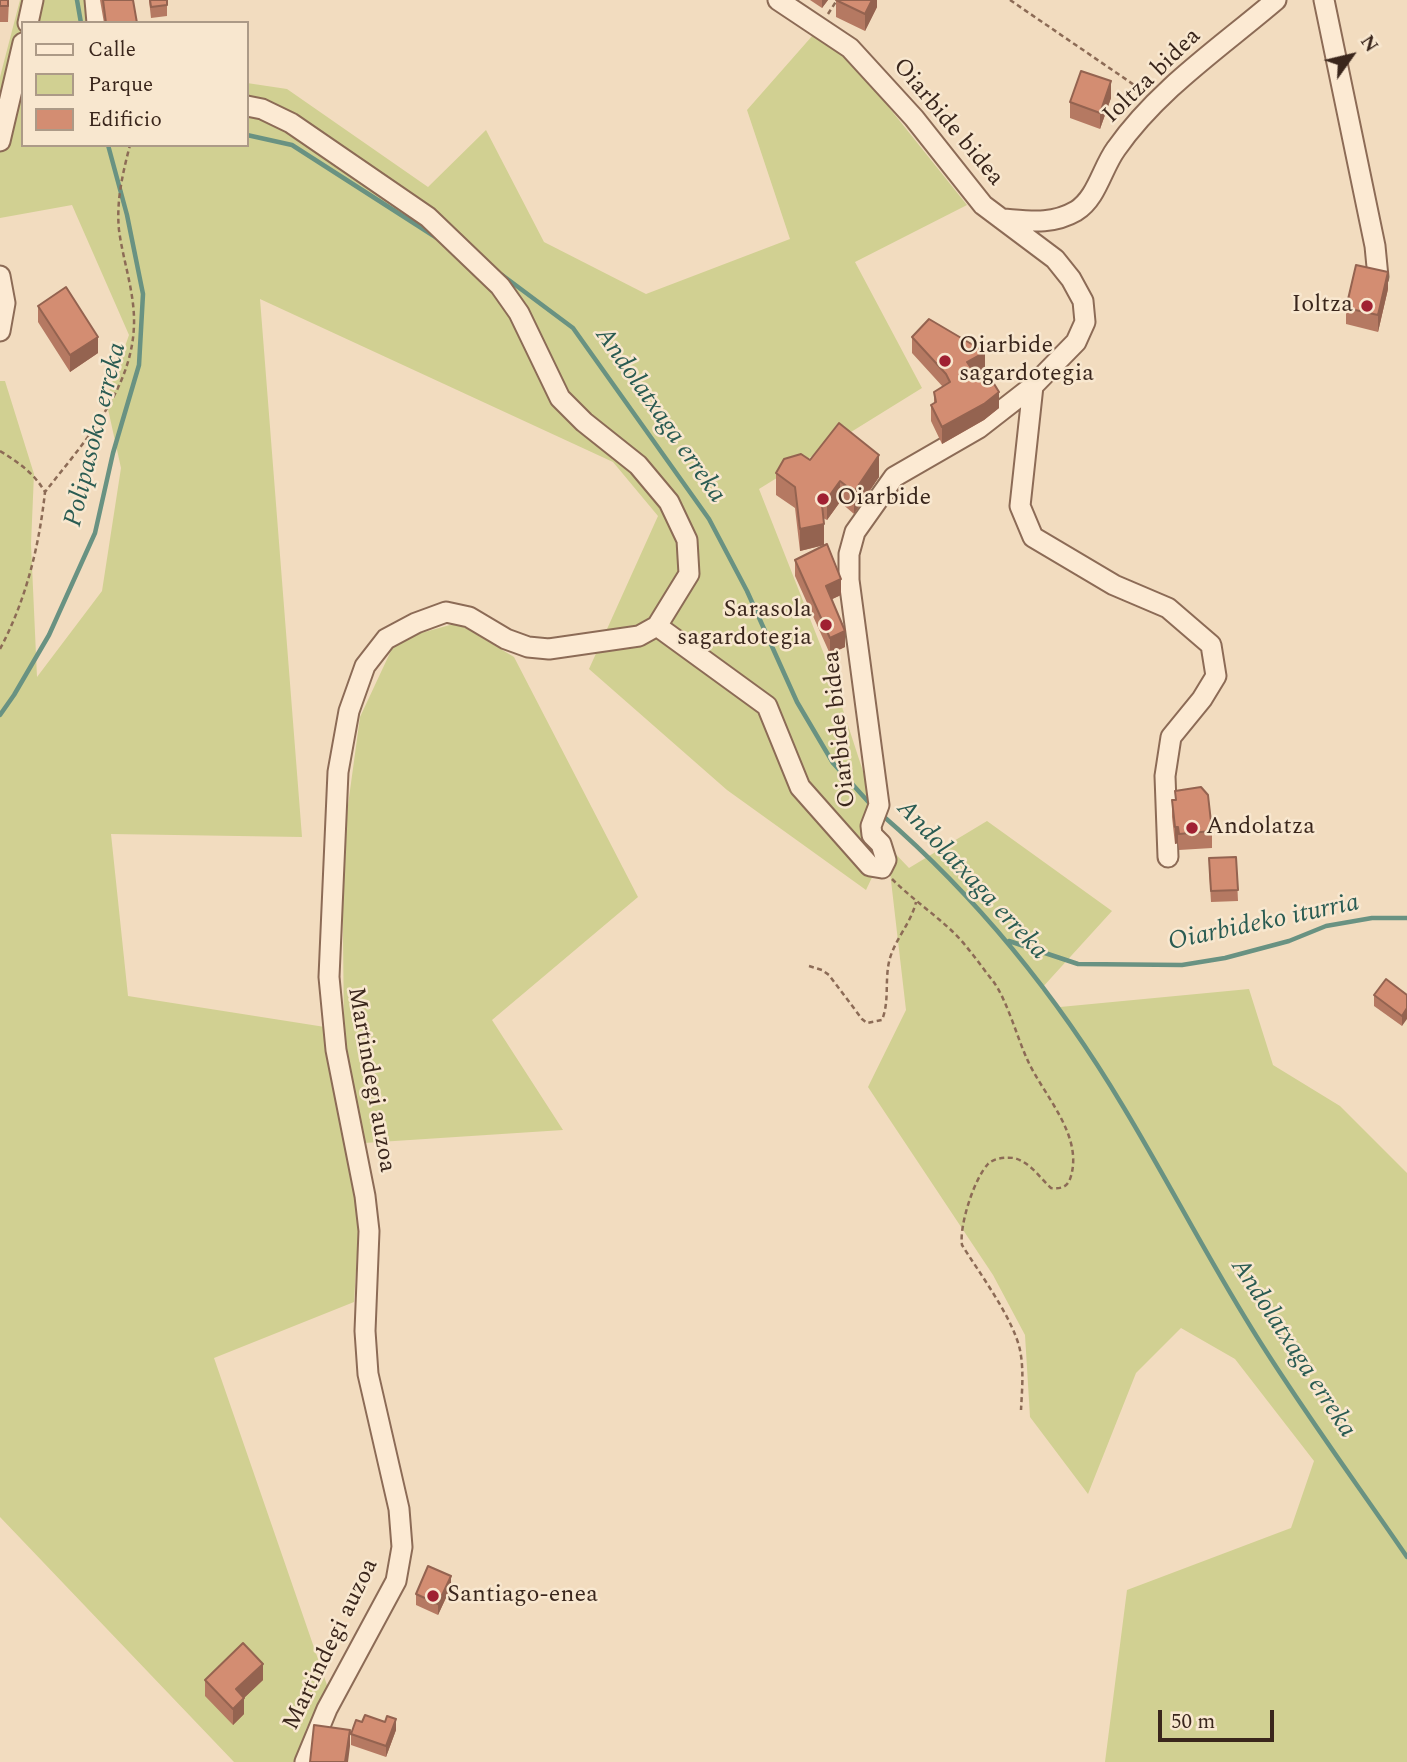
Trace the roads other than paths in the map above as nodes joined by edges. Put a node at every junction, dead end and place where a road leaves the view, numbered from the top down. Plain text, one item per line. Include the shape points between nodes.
1 (33, 0) edge
2 (96, 0) edge
3 (778, 0) edge
4 (1276, 0) edge
5 (1324, 0) edge
6 (28, 21) edge
7 (97, 21) edge
8 (21, 52) edge
9 (248, 106) edge
10 (0, 141) edge
11 (1003, 219) junction
12 (0, 276) edge
13 (1378, 277) edge
14 (0, 331) edge
15 (1033, 386) junction
16 (657, 626) junction
17 (1168, 857) dead end
18 (305, 1762) edge

1 - 6 street
2 - 7 street
3 - 11 street, Oiarbide bidea via 850,48 914,118 983,205
4 - 11 street, Ioltza bidea via 1208,55 1127,133 1087,202 1076,211 1044,223
5 - 13 street
8 - 10 street
9 - 16 street via 291,123 428,217 500,286 519,313 560,398 656,484 687,540 689,574
11 - 15 street, Oiarbide bidea via 1055,259 1083,301 1085,322 1076,342
12 - 14 street via 5,303
15 - 16 street, Oiarbide bidea via 979,428 894,477 855,532 849,580 876,812 872,835 886,860 882,868 870,866 800,787 767,706
15 - 17 street via 1020,506 1033,537 1114,585 1168,608 1211,645 1216,676 1171,737 1165,776
16 - 18 street, Martindegi auzoa via 639,636 549,649 528,647 469,617 446,612 386,639 365,666 349,712 338,772 328,977 335,1050 369,1231 368,1374 399,1509 402,1547 396,1581 327,1709

